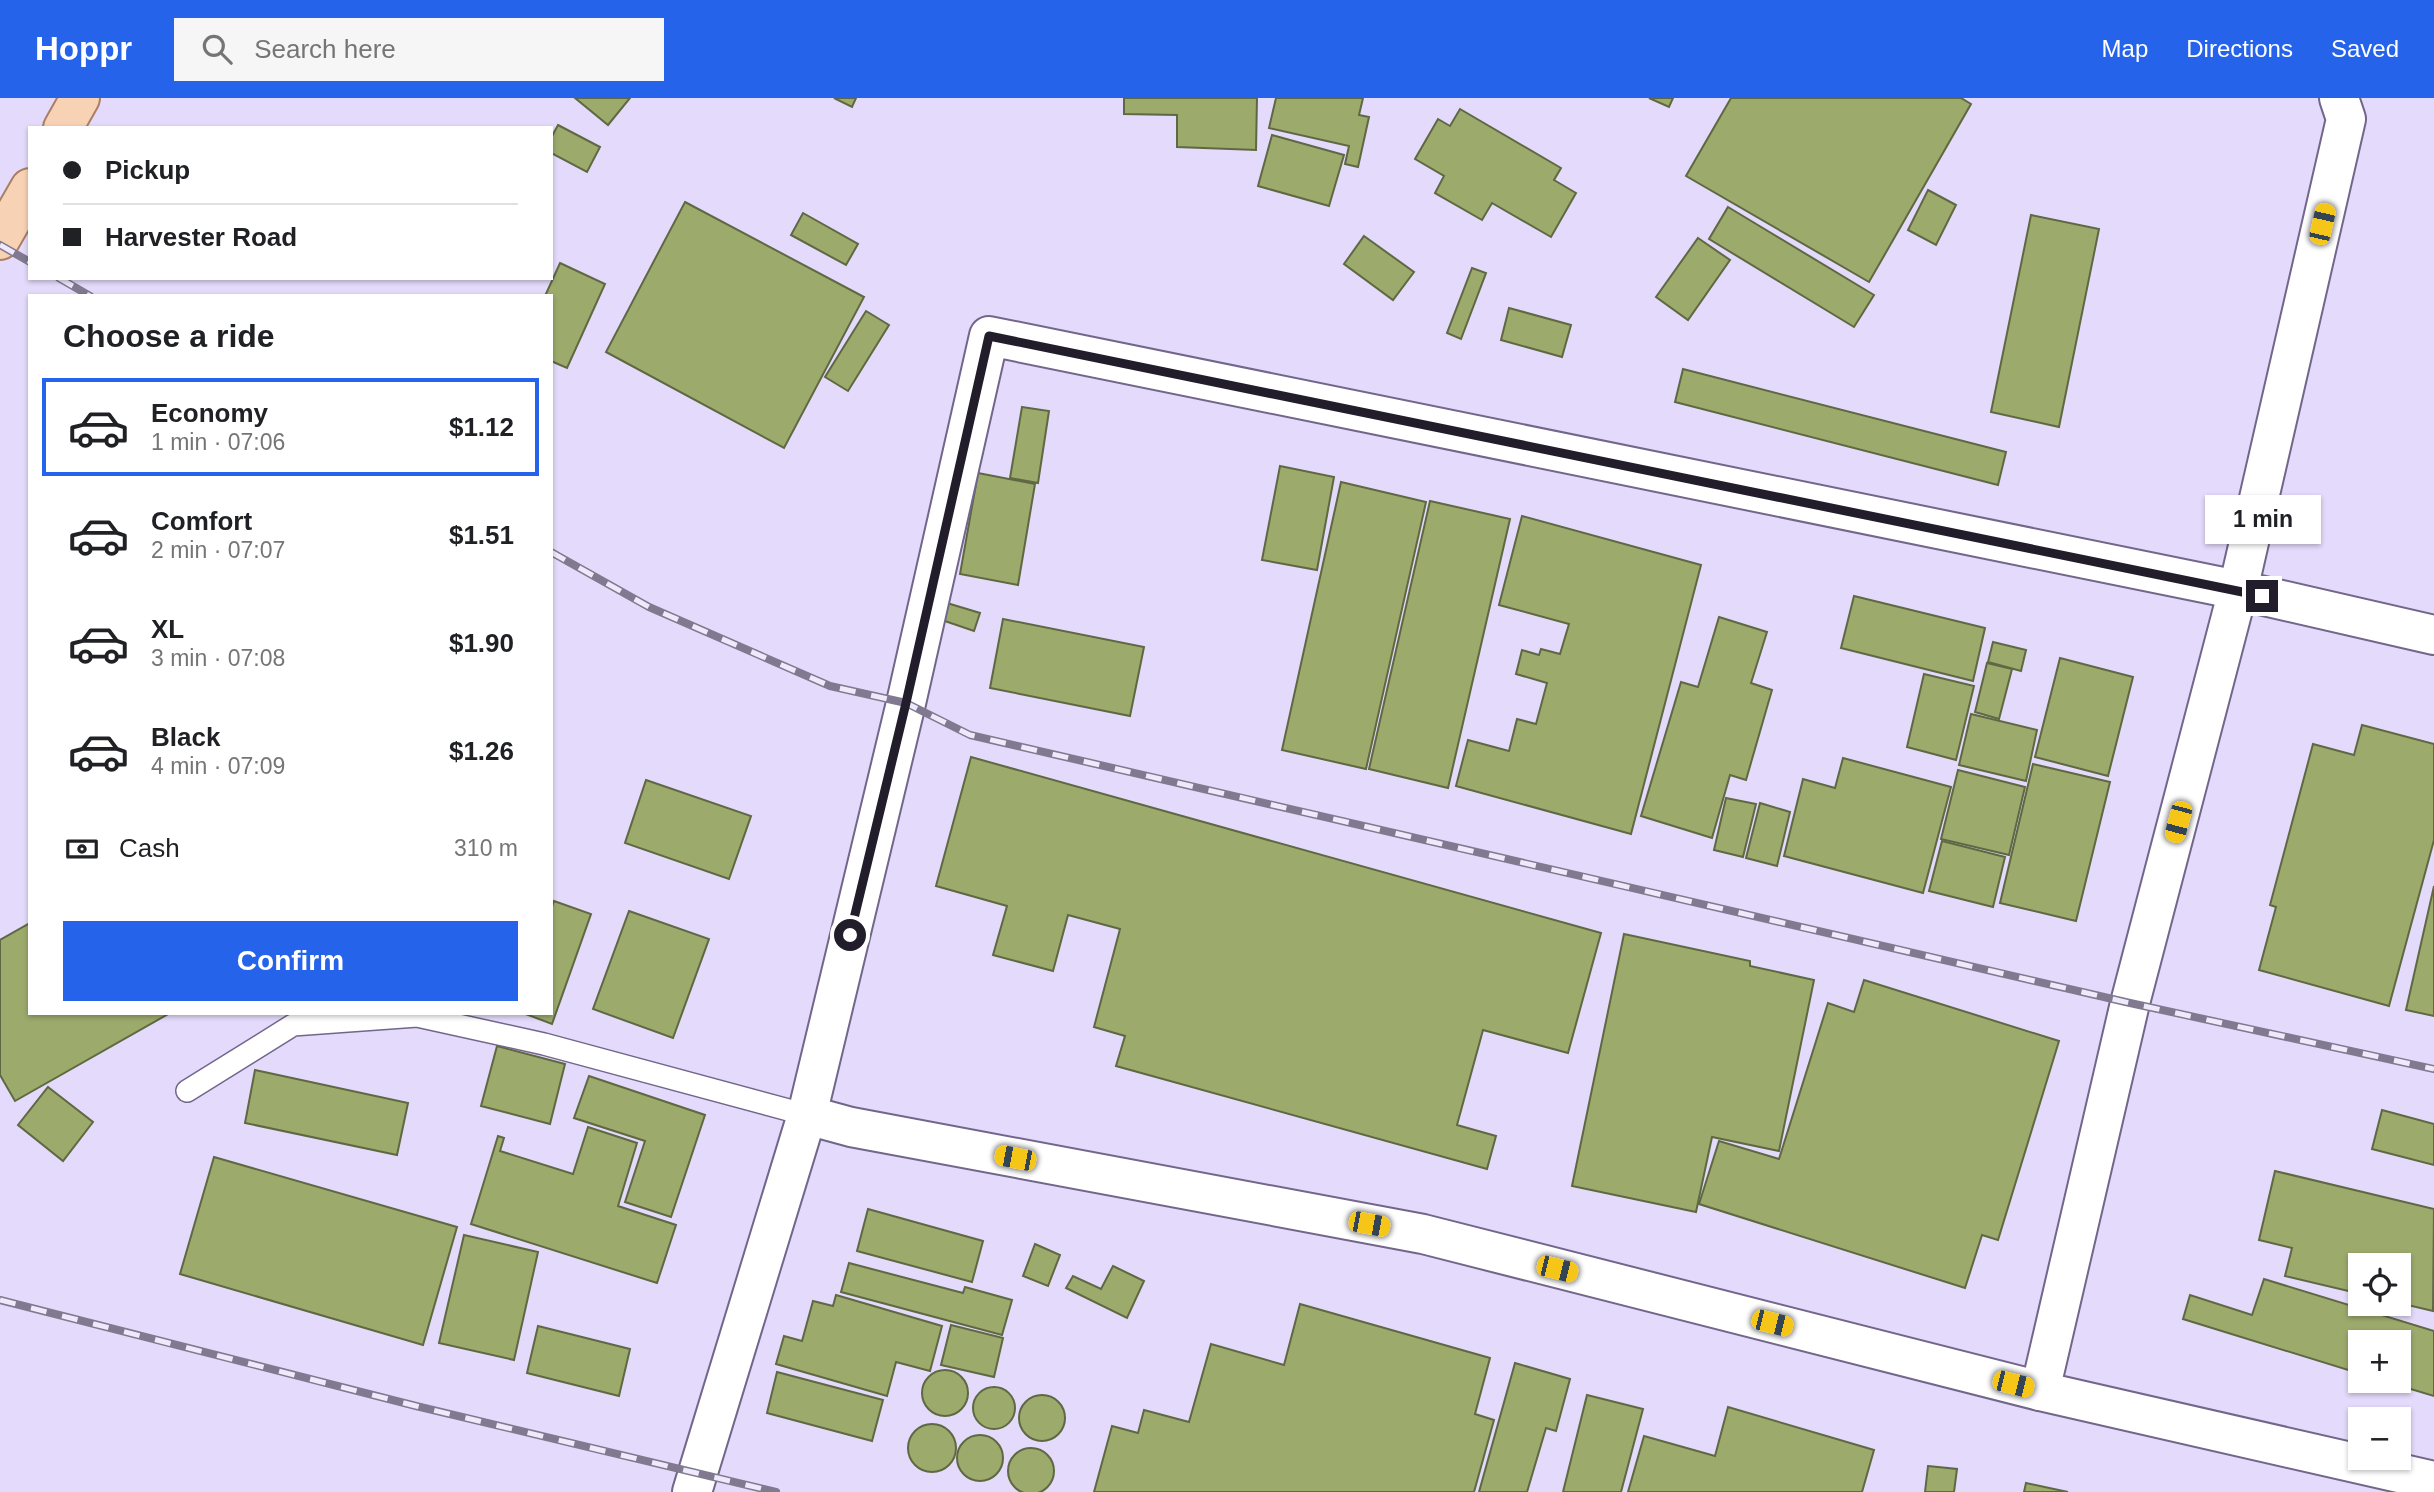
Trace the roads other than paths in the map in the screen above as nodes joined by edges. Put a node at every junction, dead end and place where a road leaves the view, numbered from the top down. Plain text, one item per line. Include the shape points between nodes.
1 (80, 98) edge
2 (2351, 105) edge
3 (64, 126) edge
4 (28, 191) edge
5 (0, 240) edge
6 (2238, 590) junction
7 (2434, 635) edge
8 (187, 1091) dead end
9 (807, 1115) junction
10 (2040, 1391) junction
11 (2434, 1481) edge
12 (692, 1492) edge

1 - 3 main road
2 - 6 street
4 - 5 main road
6 - 7 street
6 - 9 street via 989,336
6 - 10 street via 2130,1003
8 - 9 lane via 293,1025 417,1016 544,1044
9 - 10 street via 851,1128 1423,1234
9 - 12 street
10 - 11 street

